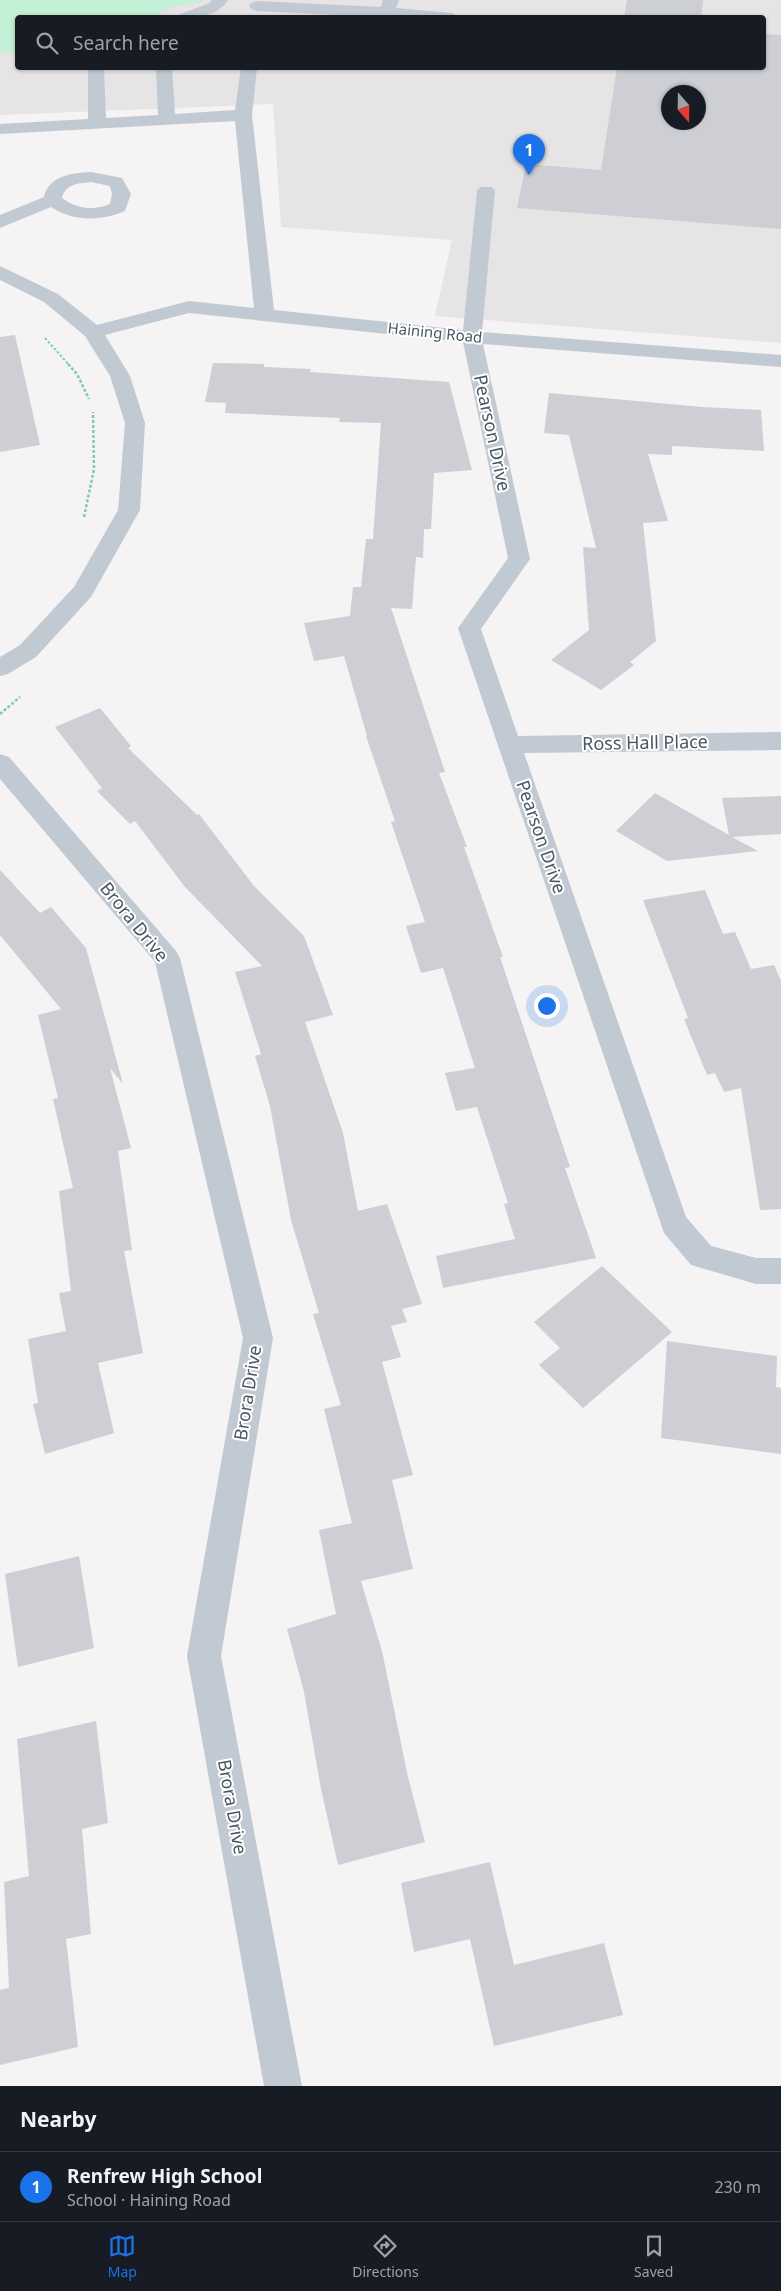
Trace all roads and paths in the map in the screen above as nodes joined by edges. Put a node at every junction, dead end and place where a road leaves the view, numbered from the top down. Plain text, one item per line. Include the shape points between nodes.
1 (220, 0) edge
2 (389, 6) edge
3 (257, 8) edge
4 (192, 15) edge
5 (436, 15) edge
6 (96, 70) edge
7 (164, 70) edge
8 (249, 70) edge
9 (243, 116) junction
10 (167, 120) junction
11 (97, 124) junction
12 (0, 129) edge
13 (486, 191) dead end
14 (53, 200) dead end
15 (0, 222) edge
16 (0, 272) edge
17 (265, 315) junction
18 (40, 331) dead end
19 (93, 332) junction
20 (472, 337) junction
21 (781, 361) edge
22 (84, 517) dead end
23 (0, 668) edge
24 (781, 741) edge
25 (509, 745) junction
26 (0, 763) edge
27 (781, 1271) edge
28 (283, 2086) edge

1 - 4 street via 216,6
2 - 3 street
2 - 5 street
6 - 11 street
7 - 10 street
8 - 9 street
9 - 10 street
9 - 17 street
10 - 11 street
11 - 12 street
13 - 20 street
14 - 15 street
16 - 19 street via 51,298
17 - 19 street, Haining Road via 189,307
17 - 20 street, Haining Road
18 - 22 path via 77,374 93,406 94,469
19 - 23 street via 120,376 135,424 129,510 83,592 28,652
20 - 21 street, Haining Road
20 - 25 street, Pearson Drive via 519,559 469,628
24 - 25 street, Ross Hall Place
25 - 27 street, Pearson Drive via 674,1224 702,1256 756,1271
26 - 28 street, Brora Drive via 167,958 258,1338 204,1656

